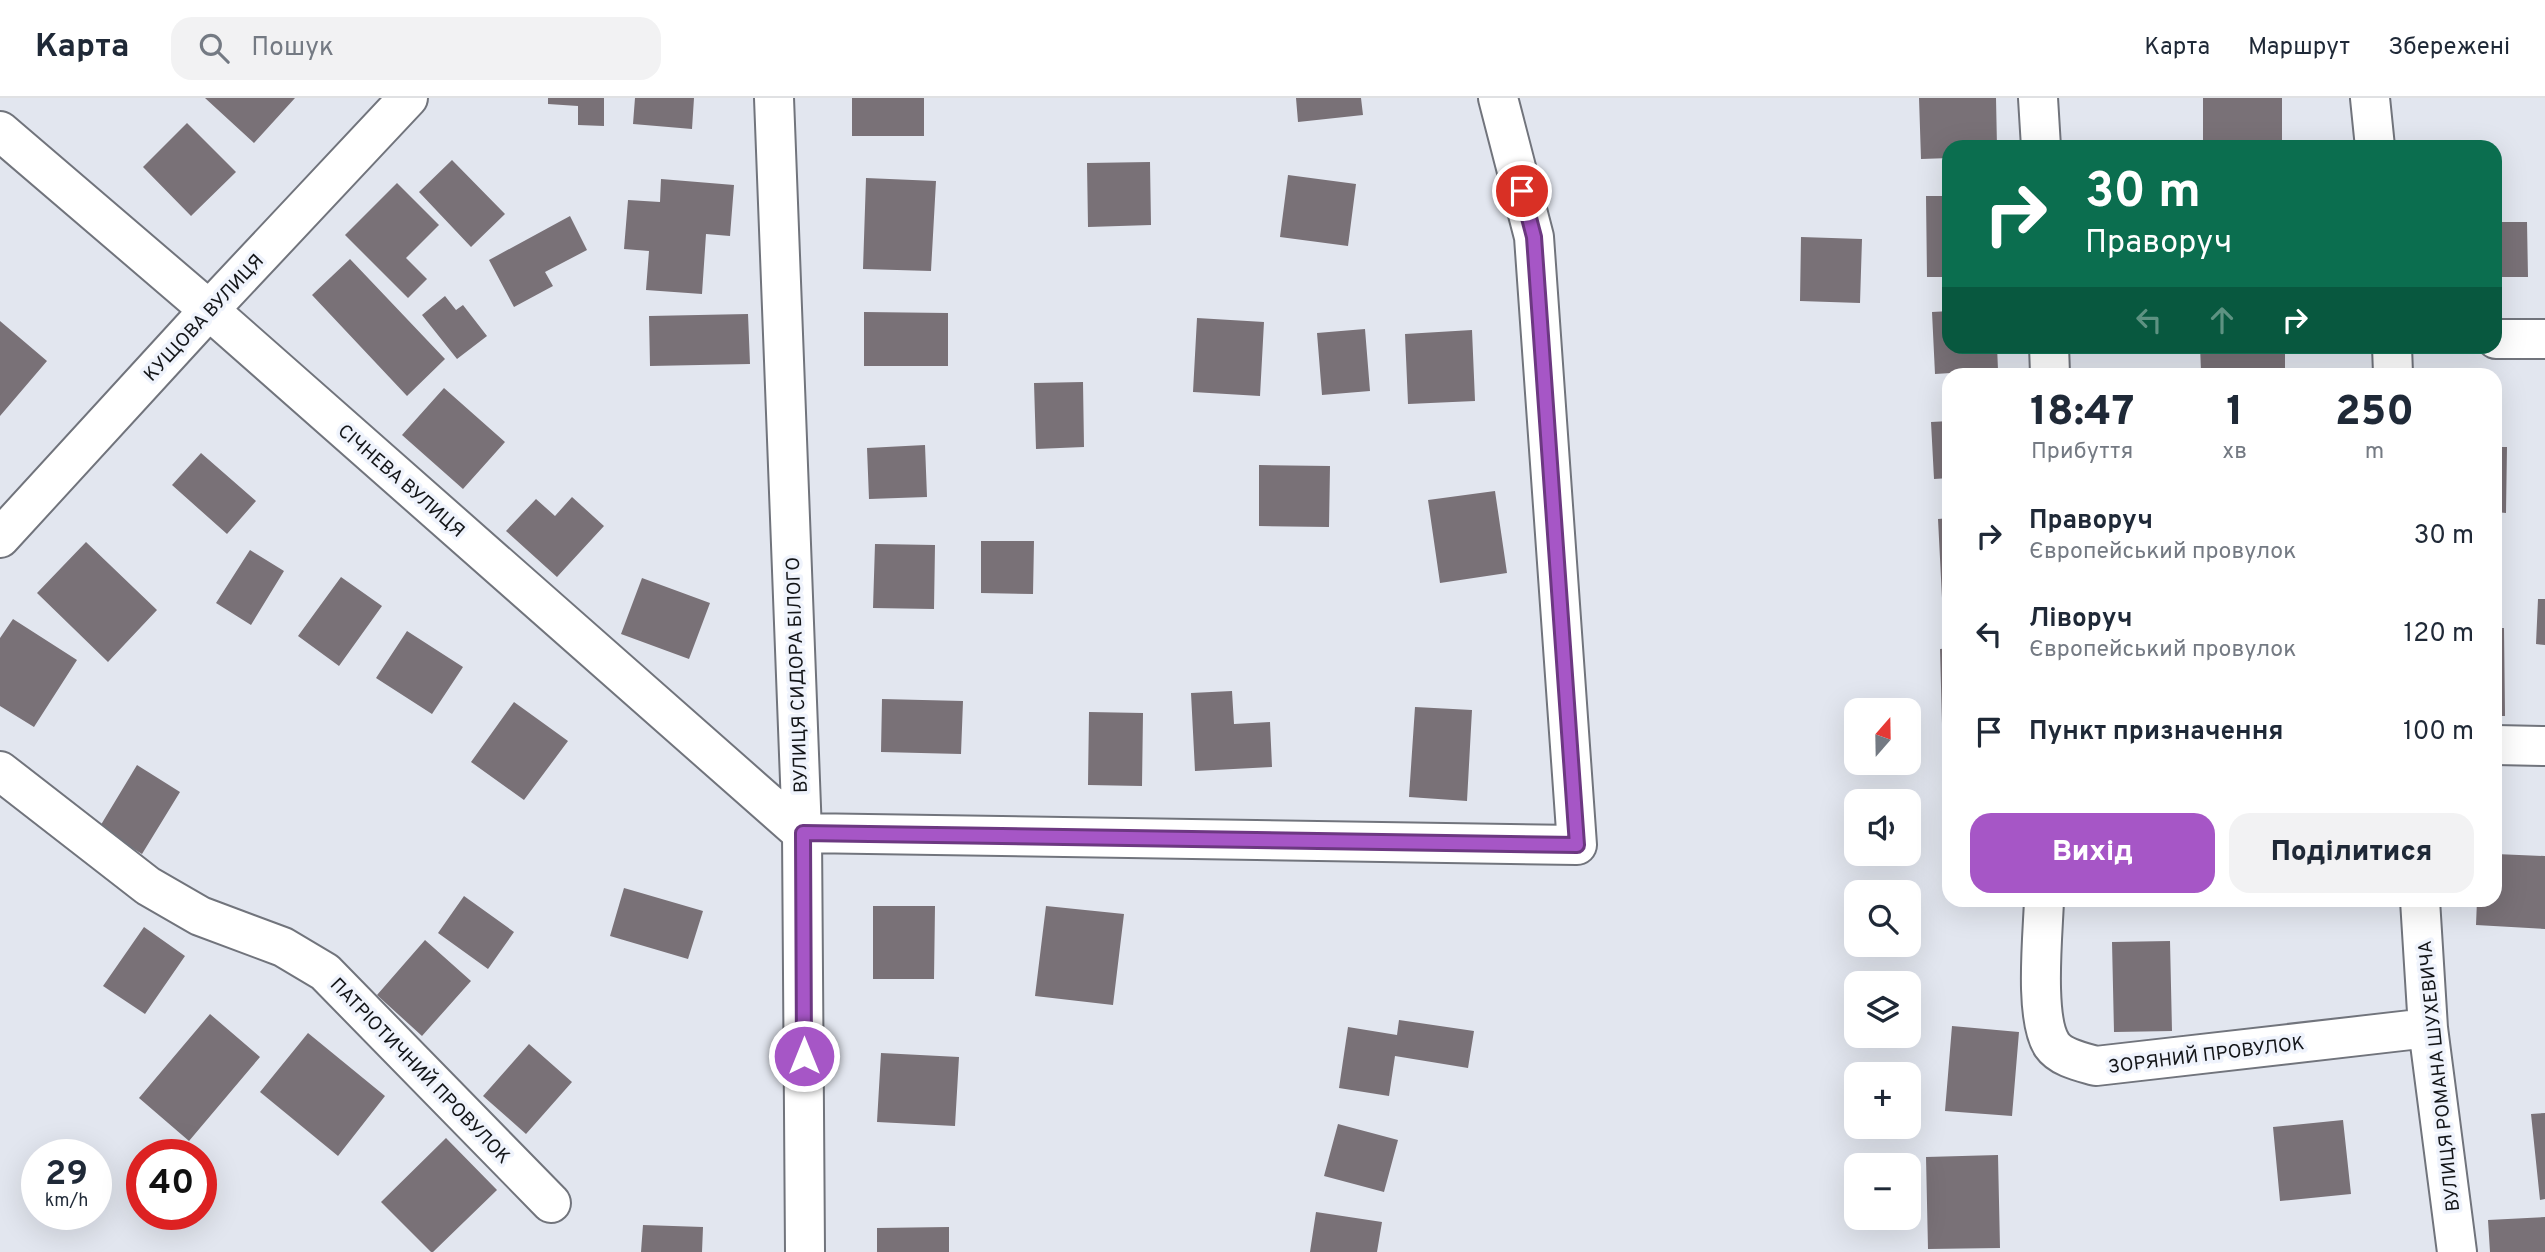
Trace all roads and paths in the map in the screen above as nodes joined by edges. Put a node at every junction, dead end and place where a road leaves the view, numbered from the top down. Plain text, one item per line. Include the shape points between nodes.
1 (408, 98) edge
2 (774, 98) edge
3 (1498, 98) edge
4 (2038, 98) edge
5 (2371, 98) edge
6 (0, 131) edge
7 (2040, 140) edge
8 (2374, 140) edge
9 (209, 310) junction
10 (2502, 339) edge
11 (2545, 339) edge
12 (0, 538) edge
13 (2502, 745) edge
14 (2545, 746) edge
15 (0, 771) edge
16 (803, 833) junction
17 (2044, 907) edge
18 (2420, 907) edge
19 (2428, 1028) junction
20 (551, 1203) dead end
21 (805, 1252) edge
22 (2457, 1252) edge

1 - 9 street, КУЩОВА ВУЛИЦЯ
2 - 16 street, ВУЛИЦЯ СИДОРА БІЛОГО
3 - 16 street via 1534,237 1577,845
4 - 7 street
5 - 8 street
6 - 9 street, СІЧНЕВА ВУЛИЦЯ
9 - 12 street, КУЩОВА ВУЛИЦЯ
9 - 16 street, СІЧНЕВА ВУЛИЦЯ
10 - 11 street
13 - 14 street
15 - 20 street, ПАТРІОТИЧНИЙ ПРОВУЛОК via 148,886 200,916 284,947 325,972
16 - 21 street, ВУЛИЦЯ СИДОРА БІЛОГО
17 - 19 street, ЗОРЯНИЙ ПРОВУЛОК via 2045,1023 2053,1046 2071,1059 2096,1066
18 - 19 street, ВУЛИЦЯ РОМАНА ШУХЕВИЧА
19 - 22 street, ВУЛИЦЯ РОМАНА ШУХЕВИЧА

